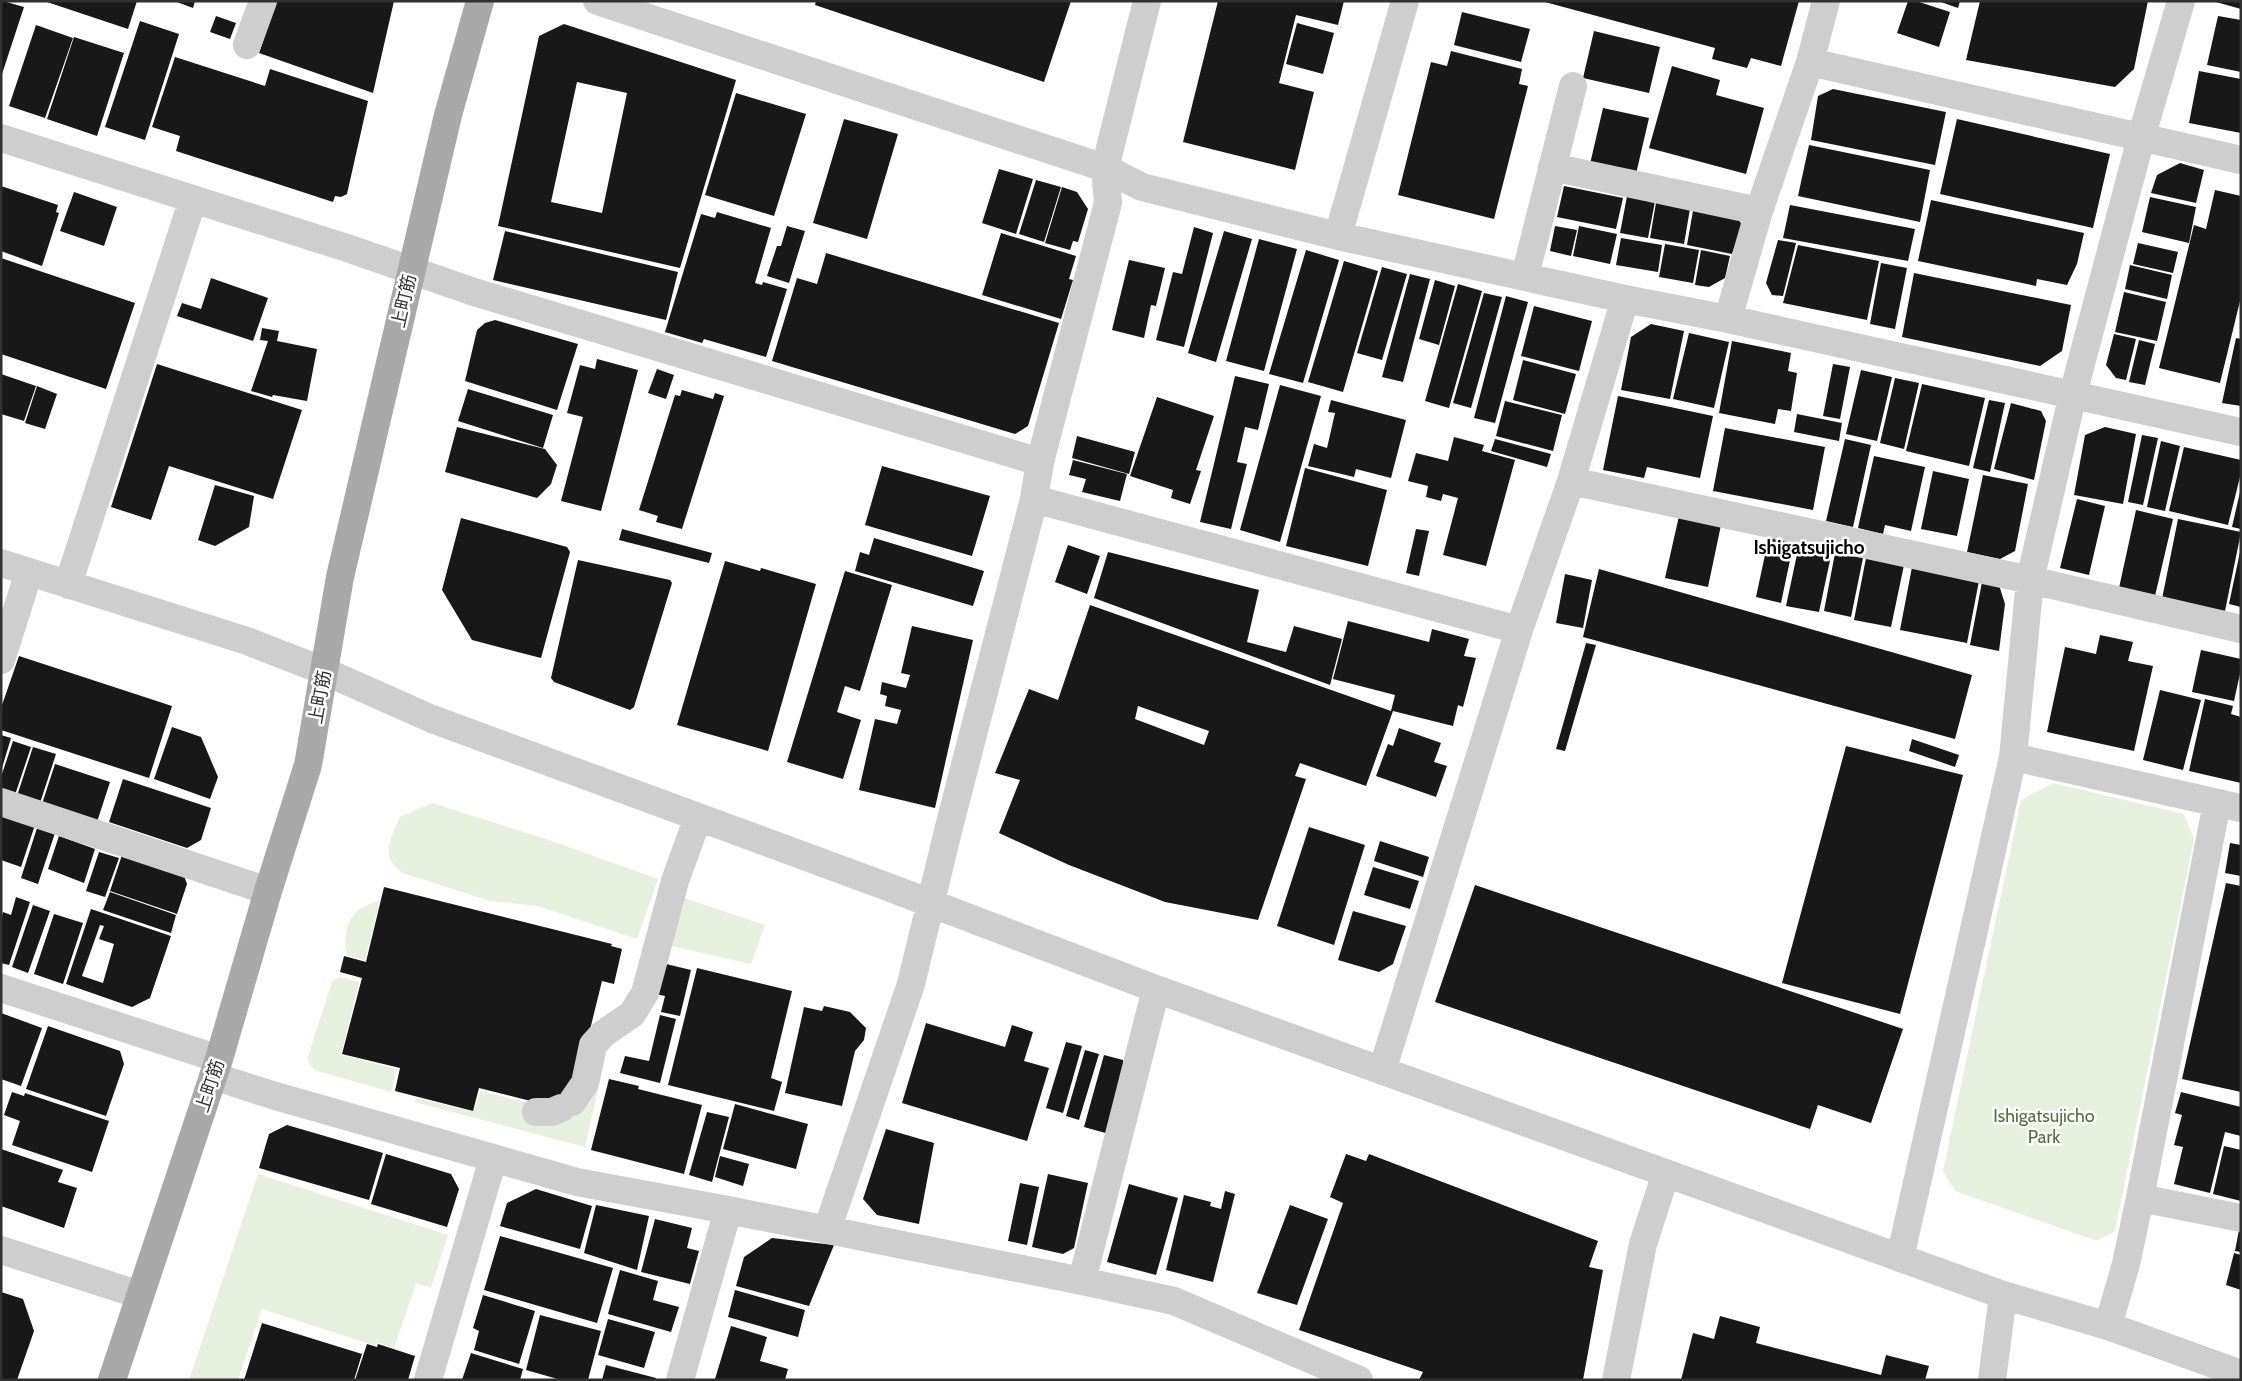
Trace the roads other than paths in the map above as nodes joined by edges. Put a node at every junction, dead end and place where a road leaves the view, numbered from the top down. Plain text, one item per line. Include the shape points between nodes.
1 (263, 1) edge
2 (480, 1) edge
3 (597, 1) edge
4 (1147, 1) edge
5 (1405, 1) edge
6 (1826, 1) edge
7 (2181, 1) edge
8 (247, 44) dead end
9 (1810, 62) junction
10 (1573, 86) dead end
11 (1, 138) edge
12 (2141, 138) junction
13 (2241, 160) edge
14 (1552, 167) junction
15 (1105, 168) junction
16 (194, 199) junction
17 (1759, 212) junction
18 (1338, 236) junction
19 (412, 270) junction
20 (1525, 276) junction
21 (1625, 299) junction
22 (1728, 318) junction
23 (2074, 394) junction
24 (2241, 432) edge
25 (1040, 462) junction
26 (1571, 481) junction
27 (1034, 499) junction
28 (1, 563) edge
29 (29, 572) junction
30 (2030, 580) junction
31 (68, 585) junction
32 (2241, 629) edge
33 (1519, 630) junction
34 (1, 660) edge
35 (324, 671) junction
36 (2012, 757) junction
37 (1, 802) edge
38 (2229, 805) edge
39 (698, 817) junction
40 (268, 891) junction
41 (930, 903) junction
42 (649, 979) junction
43 (1, 988) edge
44 (1156, 990) junction
45 (593, 1018) dead end
46 (216, 1068) junction
47 (1382, 1071) junction
48 (556, 1107) dead end
49 (493, 1158) junction
50 (1666, 1173) junction
51 (2140, 1198) junction
52 (728, 1210) junction
53 (2241, 1218) edge
54 (827, 1230) junction
55 (1, 1250) edge
56 (1900, 1258) junction
57 (1082, 1280) junction
58 (140, 1295) junction
59 (2004, 1295) junction
60 (2108, 1326) junction
61 (2241, 1374) edge
62 (112, 1380) edge
63 (428, 1380) edge
64 (680, 1380) edge
65 (1359, 1380) edge
66 (1616, 1380) edge
67 (1992, 1380) edge

1 - 8 street
2 - 19 main road, 上町筋 via 448,115
3 - 15 street
4 - 15 street
5 - 18 street
6 - 9 street
7 - 12 street
9 - 12 street
9 - 17 street
10 - 14 street
11 - 16 street
12 - 13 street
12 - 23 street
14 - 17 street
14 - 20 street
15 - 18 street via 1142,187
15 - 25 street via 1108,203
16 - 19 street
16 - 31 street
17 - 22 street
18 - 20 street
19 - 25 street via 474,292
19 - 35 main road, 上町筋 via 340,578
20 - 21 street
21 - 22 street
21 - 26 street
22 - 23 street
23 - 24 street
23 - 30 street
25 - 27 street
26 - 30 street
26 - 33 street
27 - 33 street
27 - 41 street
28 - 29 street
29 - 31 street
29 - 34 street
30 - 32 street
30 - 36 street
31 - 35 street via 247,641
33 - 47 street
35 - 39 street via 432,719
35 - 40 main road, 上町筋 via 308,764
36 - 38 street
36 - 56 street
37 - 40 street
38 - 51 street
39 - 41 street
39 - 42 street via 675,881
40 - 46 main road, 上町筋
41 - 44 street
41 - 54 street via 911,984
42 - 45 street via 626,1009 610,1016
42 - 48 street via 642,1000 632,1014 593,1045 585,1083
43 - 46 street
44 - 47 street
44 - 57 street
46 - 49 street via 272,1095
46 - 58 main road, 上町筋
47 - 50 street
49 - 52 street via 577,1182
49 - 63 street
50 - 56 street
50 - 66 street via 1643,1244
51 - 53 street
51 - 60 street
52 - 54 street
52 - 64 street
54 - 57 street
55 - 58 street
56 - 59 street
57 - 65 street via 1174,1301
58 - 62 main road, 上町筋
59 - 60 street
59 - 67 street
60 - 61 street

